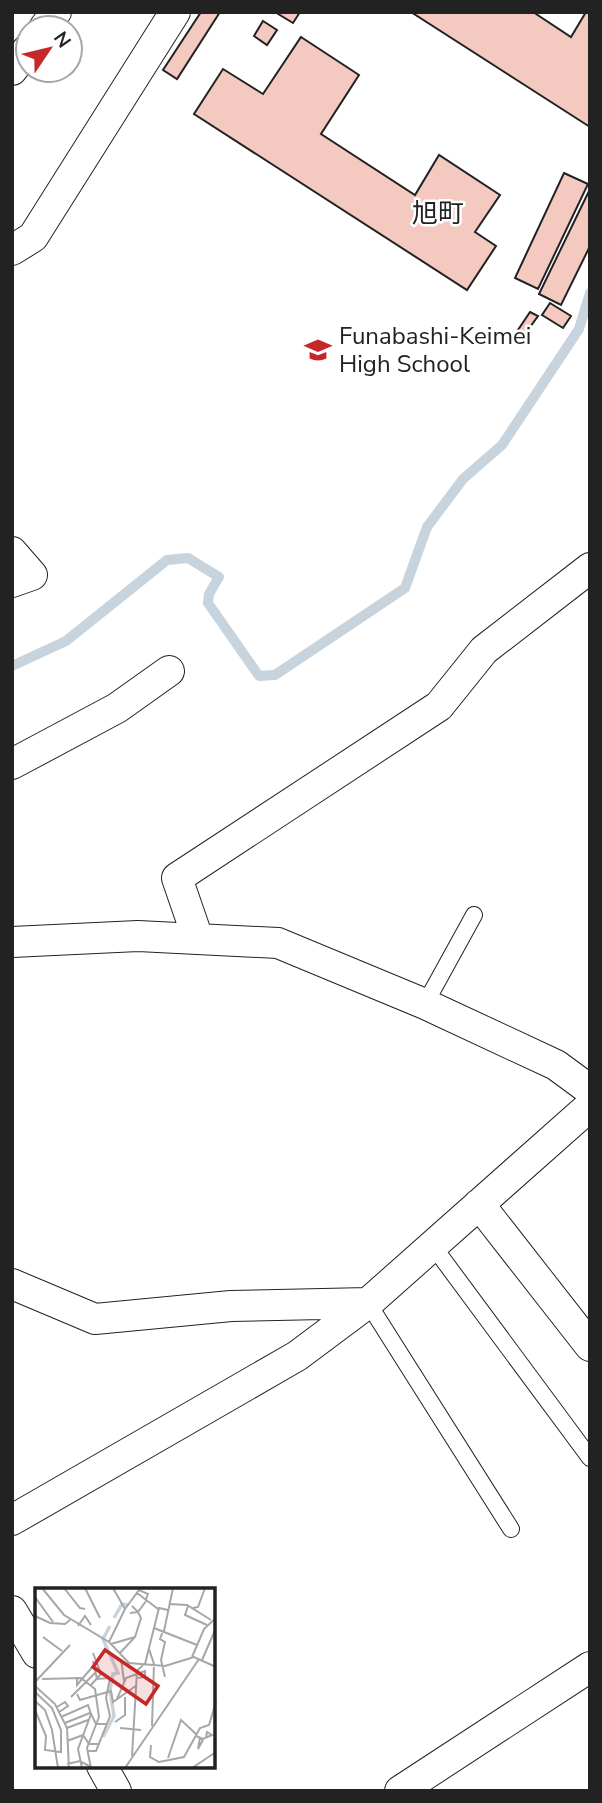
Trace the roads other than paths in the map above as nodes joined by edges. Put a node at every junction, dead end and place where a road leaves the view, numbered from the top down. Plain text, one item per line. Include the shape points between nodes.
1 (175, 12) edge
2 (12, 250) edge
3 (12, 552) edge
4 (590, 568) edge
5 (12, 582) edge
6 (169, 671) dead end
7 (12, 764) edge
8 (474, 915) dead end
9 (198, 939) junction
10 (12, 942) edge
11 (425, 1004) junction
12 (590, 1090) edge
13 (590, 1106) edge
14 (479, 1204) junction
15 (433, 1246) junction
16 (12, 1284) edge
17 (368, 1303) junction
18 (590, 1346) edge
19 (590, 1458) edge
20 (12, 1520) edge
21 (512, 1529) dead end
22 (12, 1611) edge
23 (35, 1650) edge
24 (590, 1667) edge
25 (103, 1768) edge
26 (116, 1791) edge
27 (400, 1791) edge

1 - 2 street via 33,237
3 - 5 street via 32,575
4 - 9 street via 484,650 439,706 177,878
6 - 7 street via 117,708
8 - 11 lane
9 - 10 street via 138,936
9 - 11 street via 278,943
11 - 12 street via 556,1065
13 - 14 street
14 - 15 street
14 - 18 street
15 - 17 street
15 - 19 lane
16 - 17 street via 95,1319 231,1306
17 - 20 street via 297,1356
17 - 21 lane
22 - 23 street
24 - 27 street
25 - 26 street

